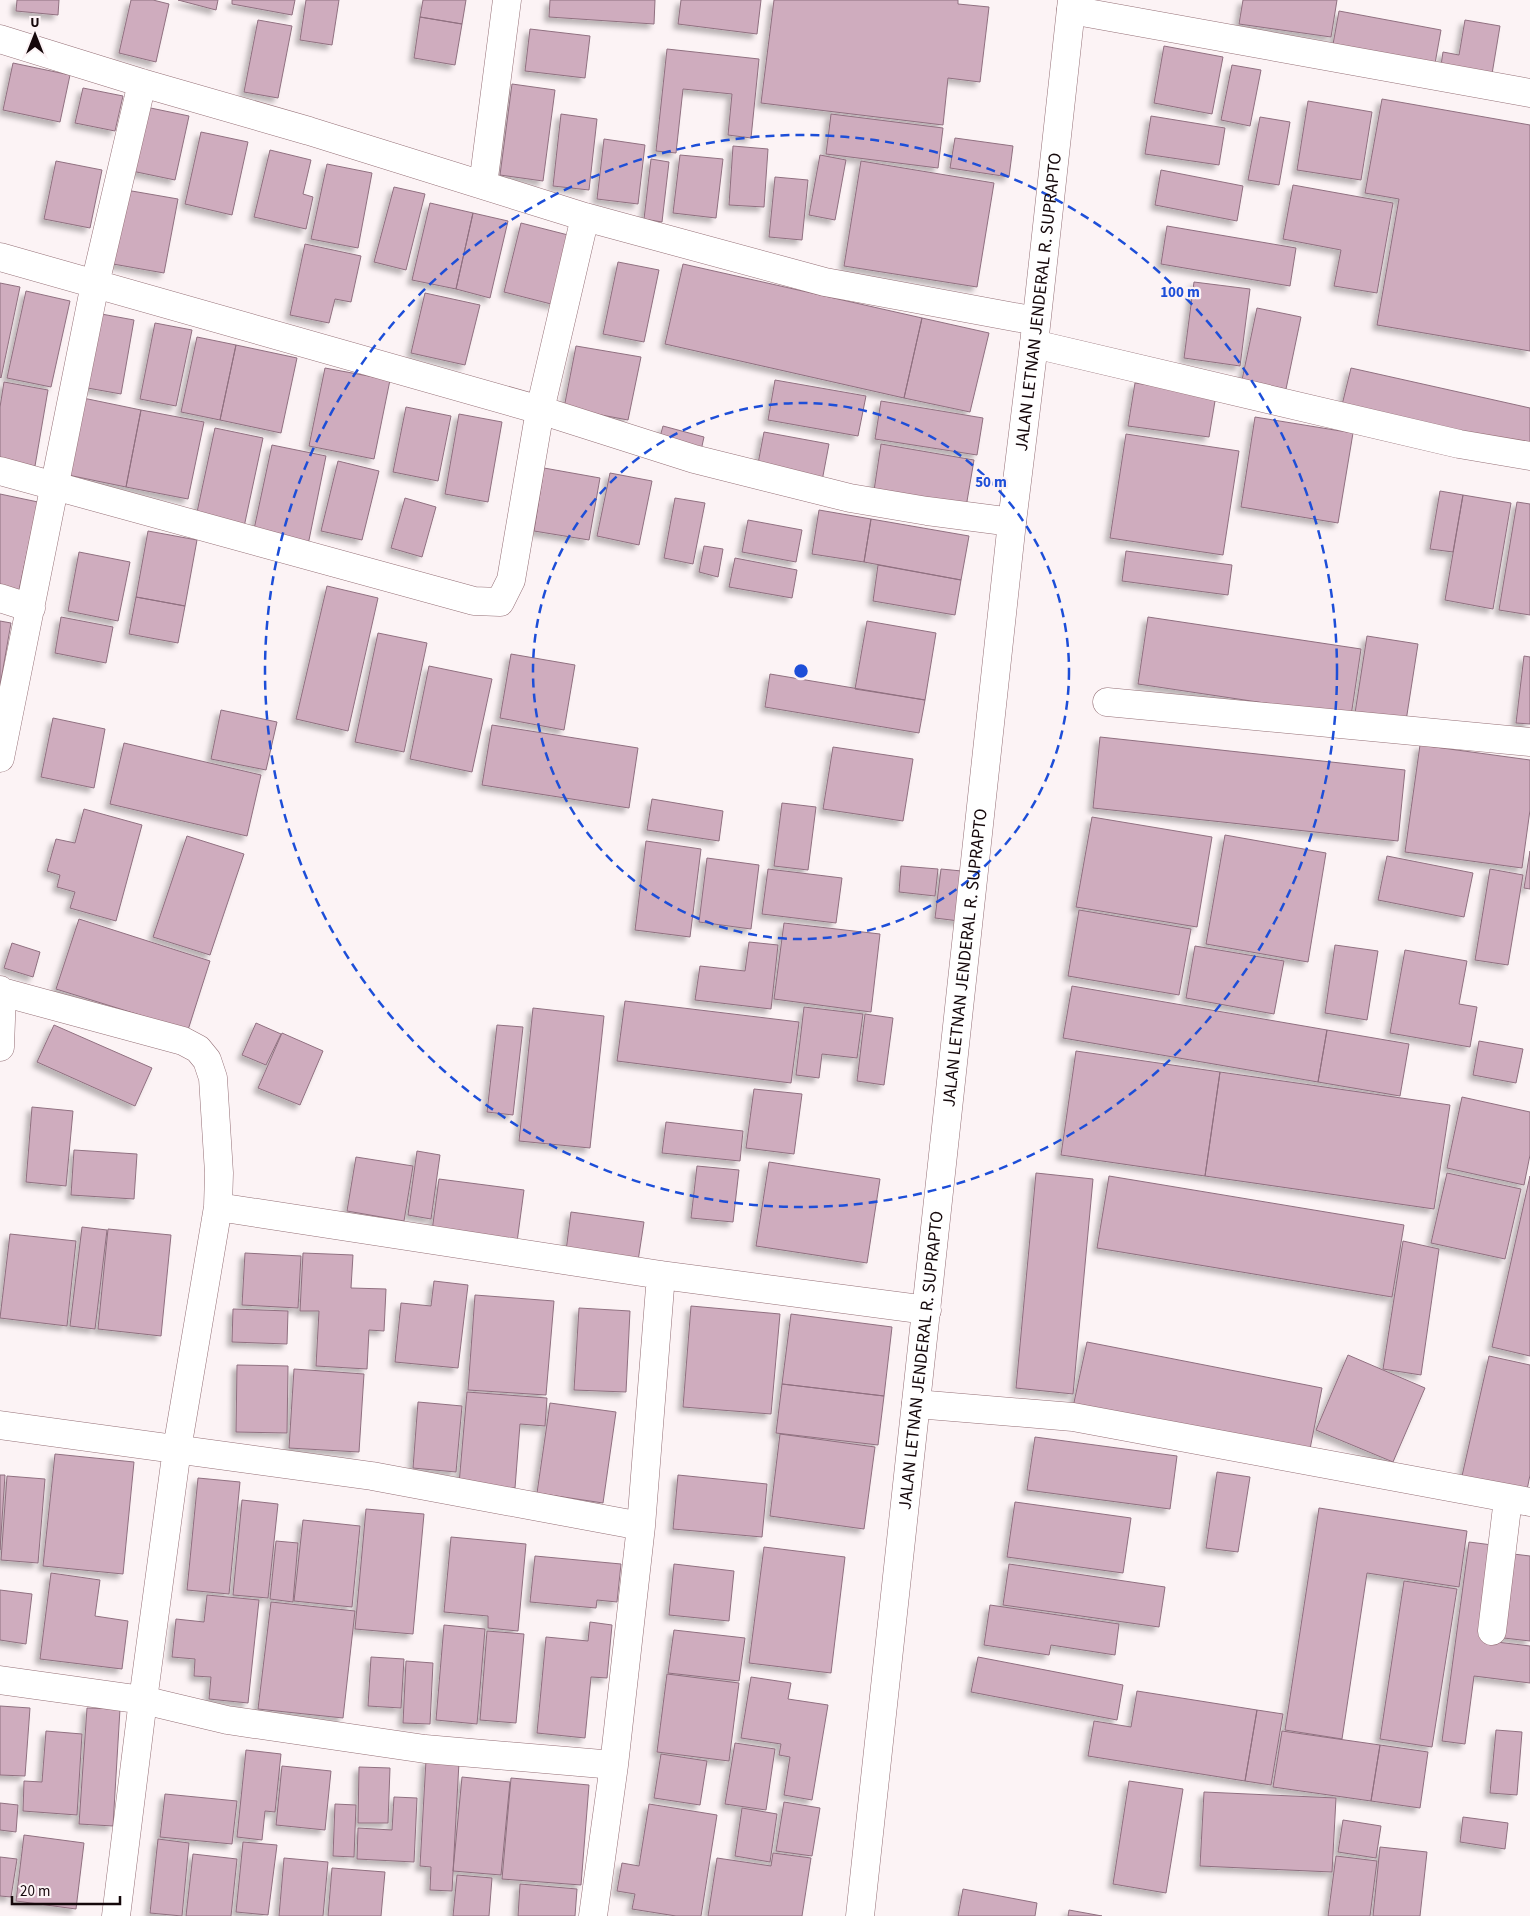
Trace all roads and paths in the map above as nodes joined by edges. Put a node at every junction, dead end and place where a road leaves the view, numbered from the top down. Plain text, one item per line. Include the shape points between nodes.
1 (507, 0) edge
2 (1071, 5) edge
3 (0, 39) edge
4 (142, 83) junction
5 (1530, 93) edge
6 (483, 185) junction
7 (585, 217) junction
8 (0, 256) edge
9 (95, 284) junction
10 (1035, 333) junction
11 (540, 410) junction
12 (1530, 456) edge
13 (0, 471) edge
14 (55, 487) junction
15 (1012, 522) junction
16 (0, 598) edge
17 (31, 608) junction
18 (1107, 702) dead end
19 (1530, 742) edge
20 (0, 758) edge
21 (1, 991) edge
22 (0, 1047) edge
23 (218, 1207) junction
24 (661, 1275) junction
25 (927, 1310) junction
26 (916, 1404) junction
27 (0, 1425) edge
28 (177, 1449) junction
29 (1519, 1500) edge
30 (640, 1526) junction
31 (1492, 1631) dead end
32 (0, 1680) edge
33 (143, 1700) junction
34 (614, 1765) junction
35 (116, 1916) edge
36 (593, 1916) edge
37 (860, 1916) edge

1 - 6 street
2 - 5 street
2 - 10 street, JALAN LETNAN JENDERAL R. SUPRAPTO
3 - 4 street
4 - 6 street
4 - 9 street
6 - 7 street
7 - 10 street via 825,282
7 - 11 street
8 - 9 street
9 - 11 street
9 - 14 street
10 - 12 street via 1459,444
10 - 15 street, JALAN LETNAN JENDERAL R. SUPRAPTO
11 - 14 street via 512,580 500,602 496,603 465,598
11 - 15 street via 694,459 850,498
13 - 14 street
14 - 17 street
15 - 25 street, JALAN LETNAN JENDERAL R. SUPRAPTO
16 - 17 street
17 - 20 street
18 - 19 street
21 - 22 street
21 - 23 street via 183,1040 198,1049 207,1060 213,1078
23 - 24 street
23 - 28 street
24 - 25 street
24 - 30 street
25 - 26 street, JALAN LETNAN JENDERAL R. SUPRAPTO
26 - 29 street via 1073,1417
26 - 37 street, JALAN LETNAN JENDERAL R. SUPRAPTO
27 - 28 street
28 - 30 street via 372,1476
28 - 33 street
29 - 31 street
30 - 34 street
32 - 33 street
33 - 34 street via 227,1720 425,1749
33 - 35 street
34 - 36 street

